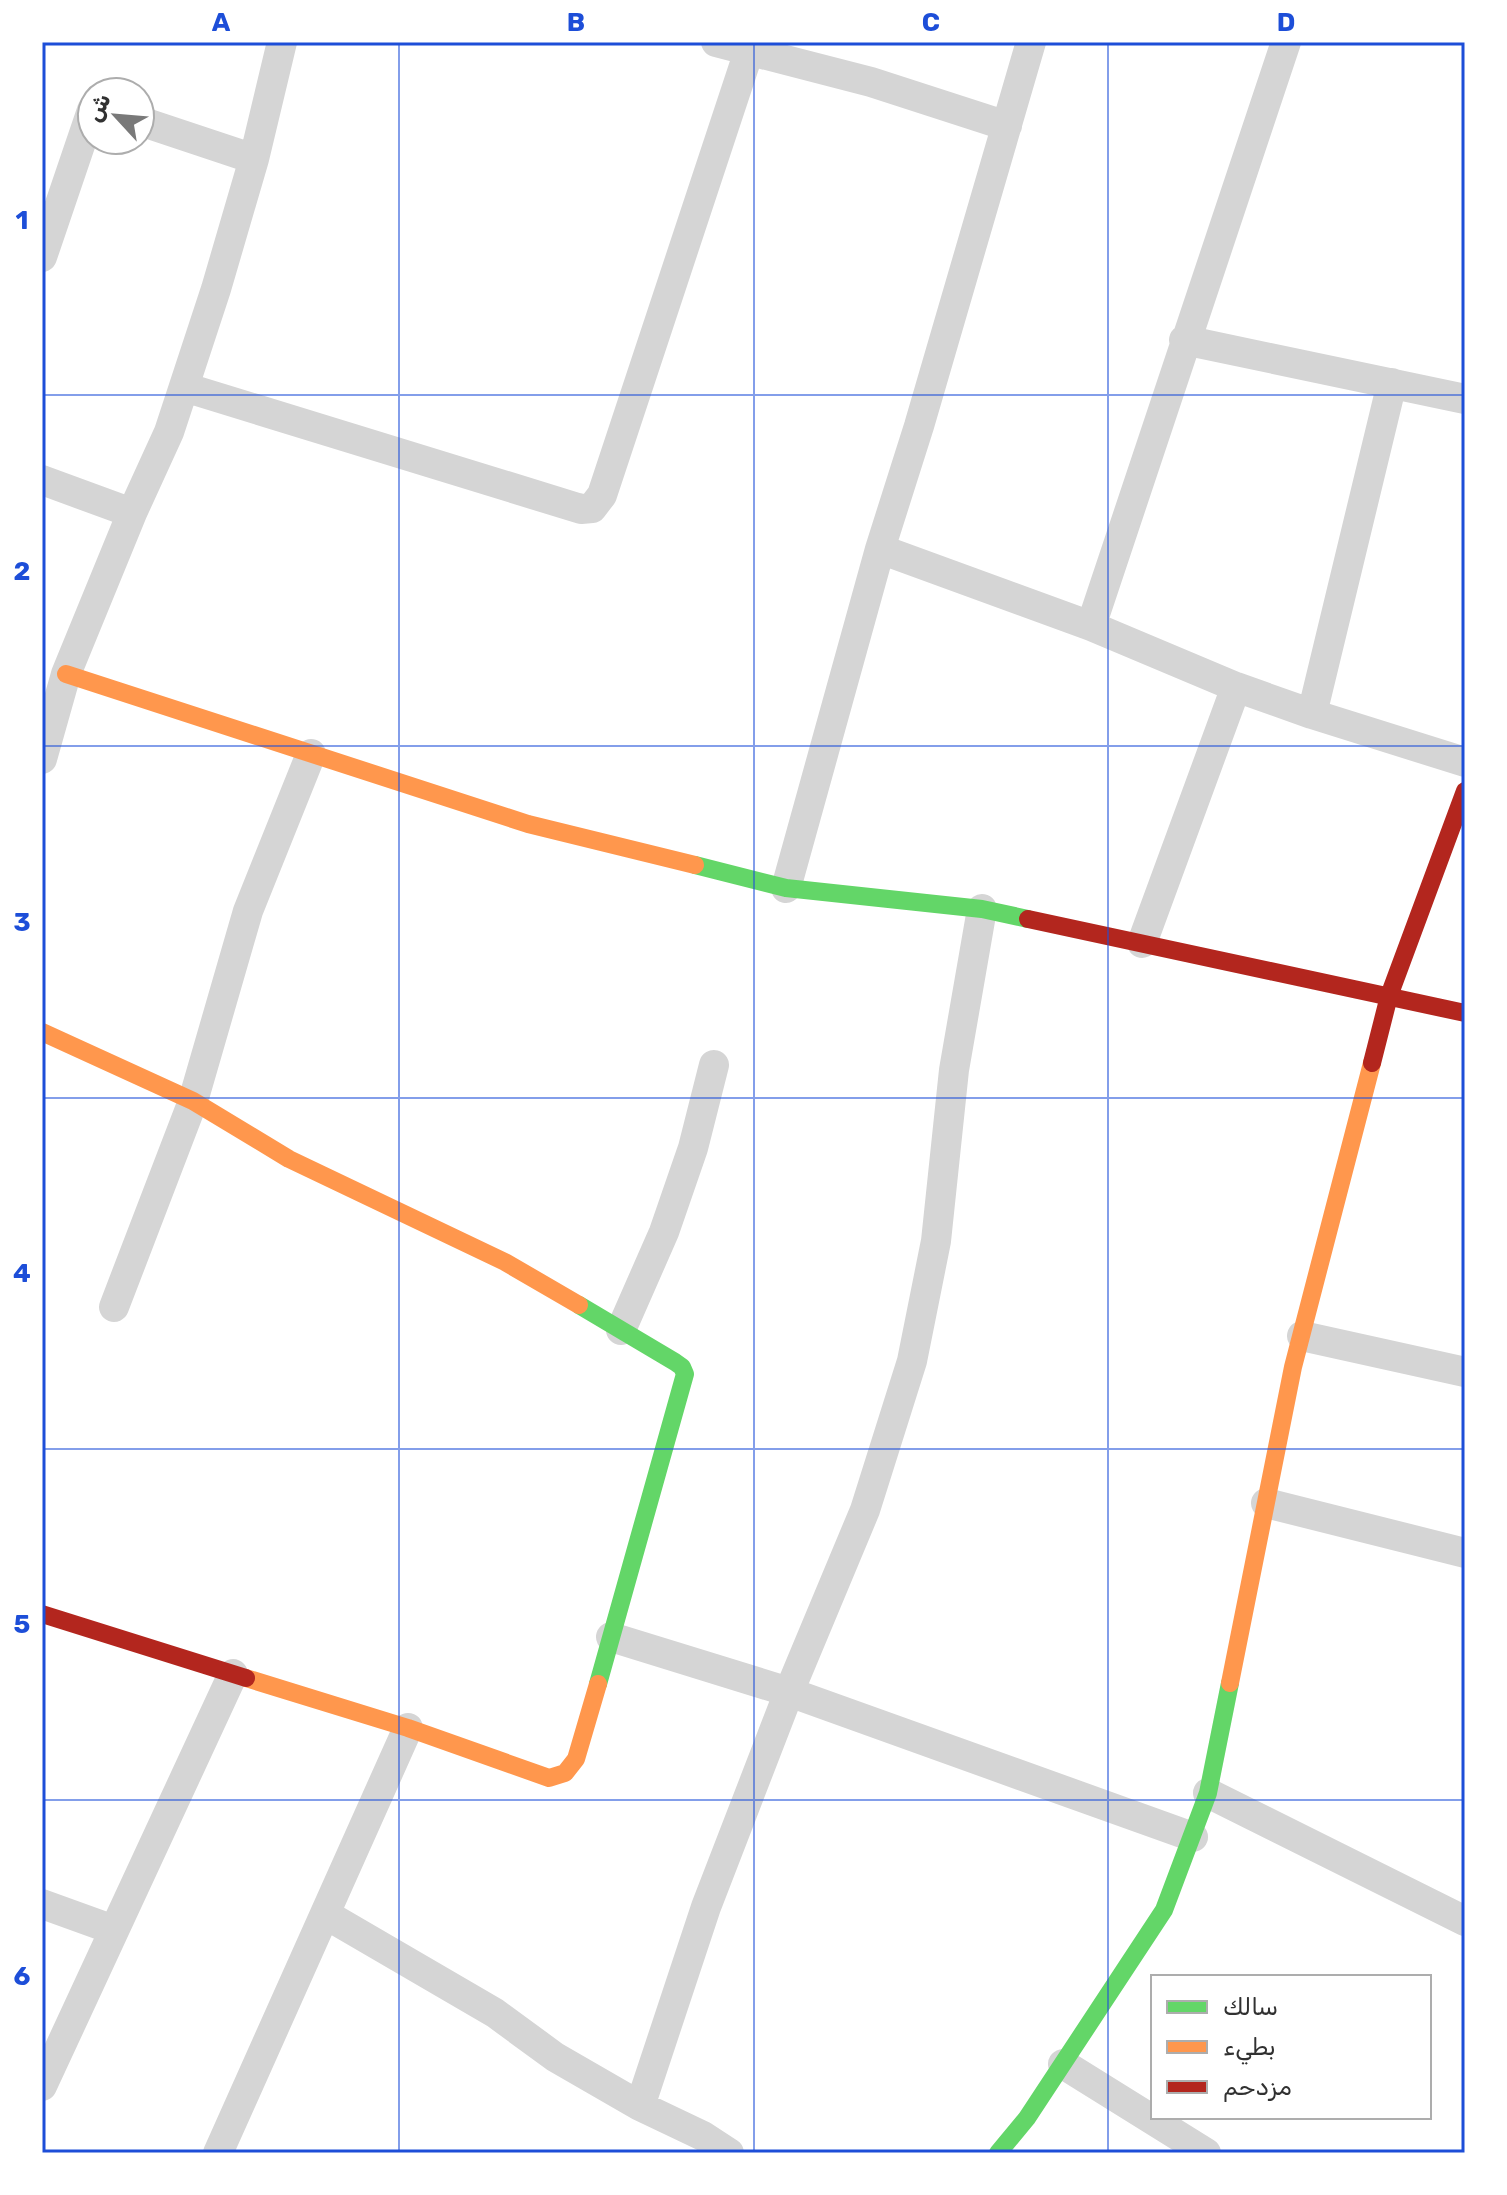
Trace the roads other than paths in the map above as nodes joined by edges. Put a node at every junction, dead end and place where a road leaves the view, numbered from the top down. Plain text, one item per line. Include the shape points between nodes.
1 (282, 42) edge
2 (716, 42) edge
3 (1031, 42) edge
4 (1286, 42) edge
5 (750, 47) edge
6 (156, 126) edge
7 (1007, 126) junction
8 (76, 148) edge
9 (254, 159) junction
10 (49, 213) edge
11 (42, 257) edge
12 (1184, 340) junction
13 (1392, 383) junction
14 (184, 387) junction
15 (1465, 399) edge
16 (42, 480) edge
17 (132, 513) junction
18 (880, 549) junction
19 (1091, 626) junction
20 (66, 674) junction
21 (1236, 687) junction
22 (1312, 714) junction
23 (311, 754) junction
24 (42, 759) edge
25 (1465, 762) edge
26 (1465, 791) edge
27 (786, 888) junction
28 (982, 909) junction
29 (1142, 943) junction
30 (1389, 996) junction
31 (1465, 1013) edge
32 (42, 1032) edge
33 (714, 1065) dead end
34 (193, 1101) junction
35 (114, 1307) dead end
36 (621, 1330) junction
37 (1302, 1336) junction
38 (1465, 1372) edge
39 (1266, 1503) junction
40 (1465, 1553) edge
41 (42, 1614) edge
42 (611, 1637) junction
43 (233, 1674) junction
44 (789, 1692) junction
45 (408, 1728) junction
46 (1208, 1793) junction
47 (1193, 1837) junction
48 (42, 1904) edge
49 (325, 1914) junction
50 (1465, 1921) edge
51 (114, 1930) junction
52 (1063, 2064) junction
53 (42, 2086) edge
54 (640, 2106) junction
55 (1151, 2119) edge
56 (1151, 2119) edge
57 (218, 2153) edge
58 (729, 2153) edge
59 (998, 2153) edge
60 (1206, 2153) edge

1 - 9 street
2 - 5 street
3 - 7 street
4 - 12 street
5 - 7 street
5 - 14 street via 602,495 592,508 581,509
6 - 9 street
7 - 18 street
8 - 10 street
9 - 14 street
10 - 11 street
12 - 13 street
12 - 19 street
13 - 15 street
13 - 22 street
14 - 17 street
16 - 17 street
17 - 20 street
18 - 19 street
18 - 27 street
19 - 21 street
20 - 23 street
20 - 24 street
21 - 22 street
21 - 29 street
22 - 25 street
23 - 27 street via 528,824
23 - 34 street via 248,911
26 - 30 street
27 - 28 street
28 - 29 street
28 - 44 street via 954,1070 936,1241 912,1361 865,1510
29 - 30 street
30 - 31 street
30 - 37 street
32 - 34 street
33 - 36 street via 664,1232
34 - 35 street
34 - 36 street via 289,1159 505,1262
36 - 42 street via 675,1362 685,1374
37 - 38 street
37 - 39 street
39 - 40 street
39 - 46 street
41 - 43 street
42 - 44 street
42 - 45 street via 576,1759 565,1773 549,1778
43 - 45 street
43 - 51 street
44 - 47 street
44 - 54 street via 706,1907
45 - 49 street
46 - 47 street
46 - 50 street
47 - 52 street via 1164,1910
48 - 51 street
49 - 54 street
49 - 57 street
51 - 53 street
52 - 55 street
52 - 59 street
54 - 58 street
56 - 60 street

